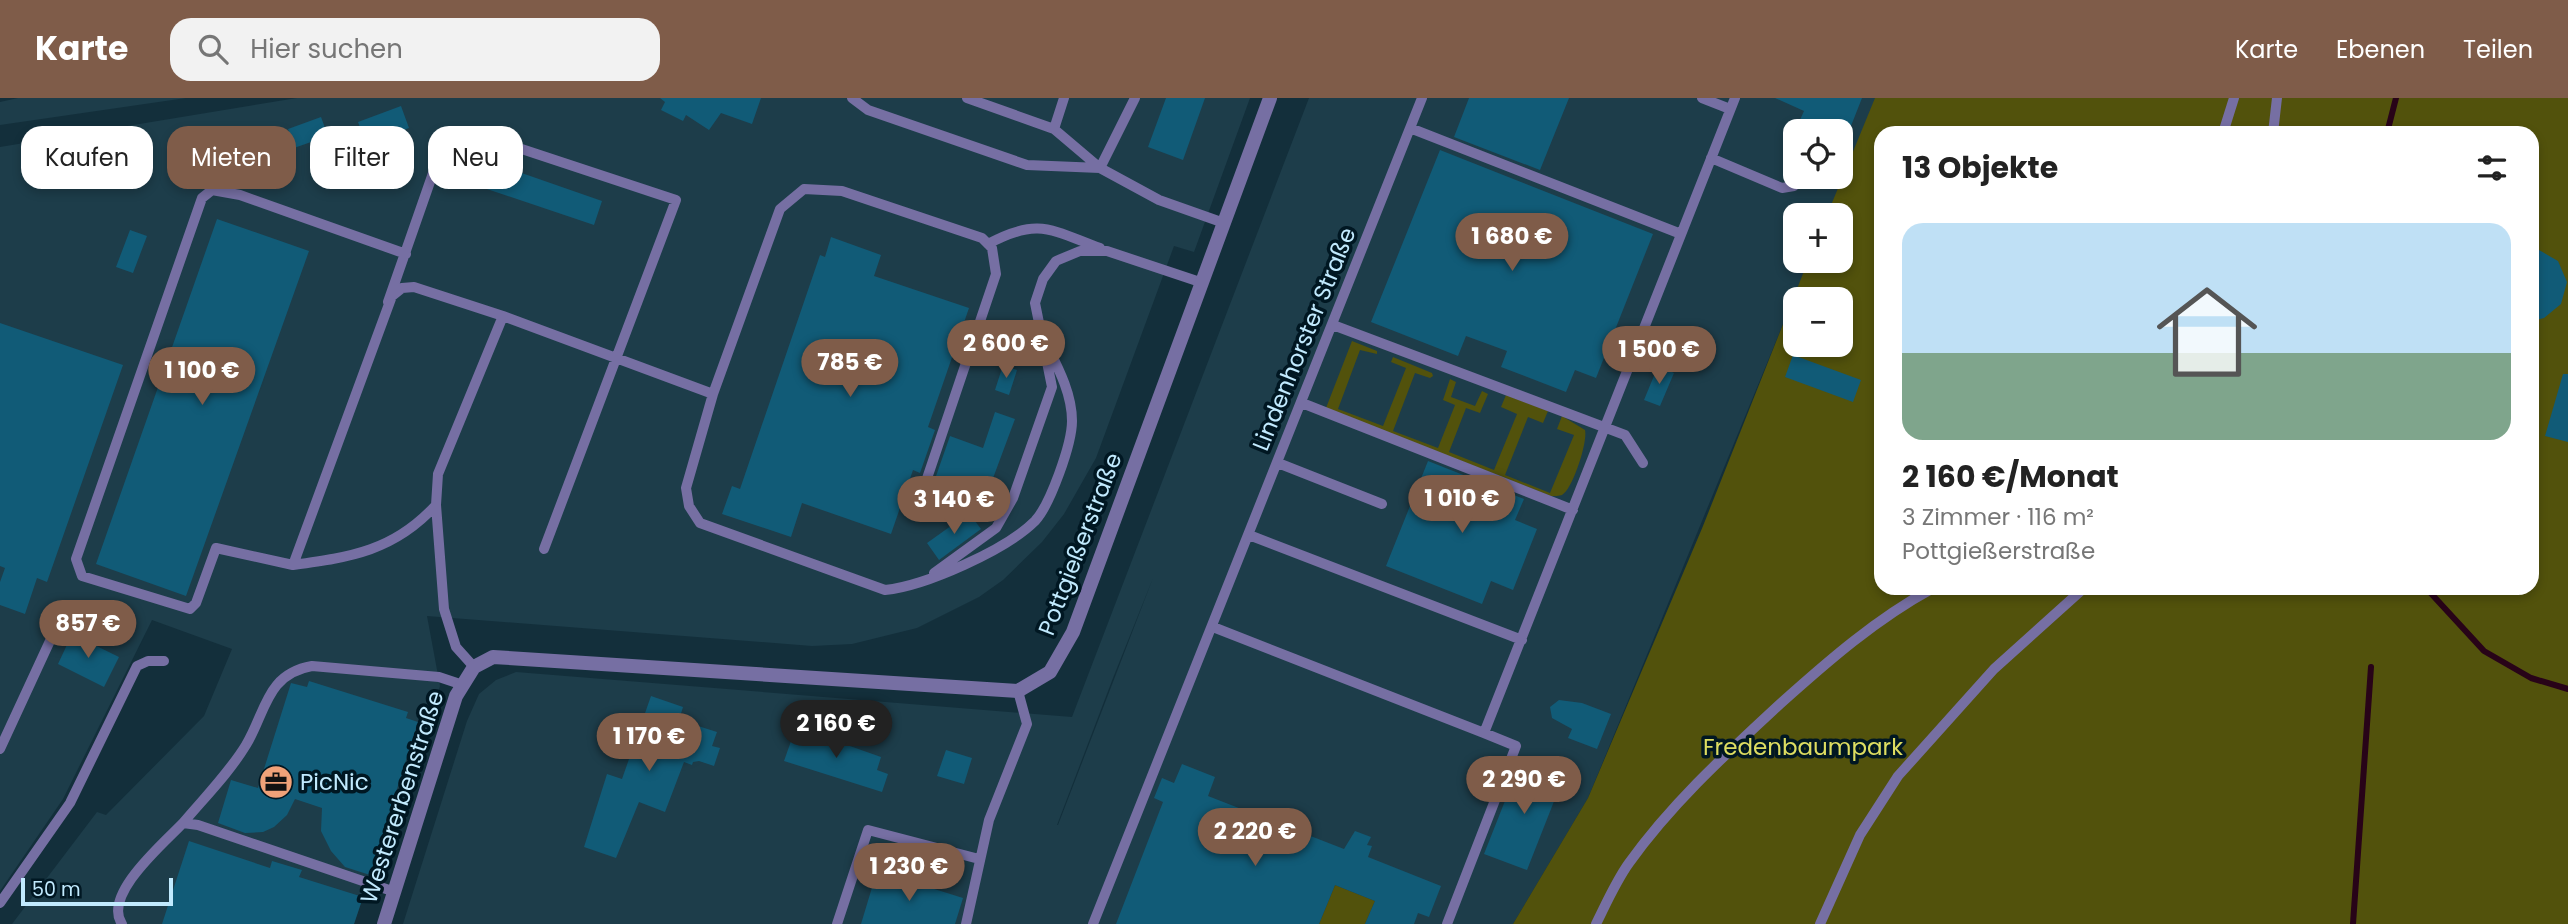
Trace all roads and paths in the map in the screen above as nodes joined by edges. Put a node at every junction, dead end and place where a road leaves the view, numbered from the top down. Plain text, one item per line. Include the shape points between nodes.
1 (852, 98) edge
2 (967, 98) edge
3 (1064, 98) edge
4 (1135, 98) edge
5 (1270, 98) edge
6 (1422, 98) edge
7 (1702, 98) edge
8 (2235, 98) edge
9 (2277, 98) edge
10 (1733, 103) edge
11 (2225, 126) edge
12 (2274, 126) edge
13 (1410, 128) junction
14 (1054, 129) junction
15 (1711, 158) junction
16 (1100, 168) junction
17 (1783, 188) edge
18 (1224, 223) junction
19 (1681, 234) junction
20 (988, 244) junction
21 (1107, 251) junction
22 (406, 254) junction
23 (1203, 283) junction
24 (388, 302) junction
25 (503, 317) junction
26 (1333, 325) junction
27 (1040, 331) junction
28 (618, 357) junction
29 (713, 394) junction
30 (1302, 402) junction
31 (1605, 427) junction
32 (1278, 463) junction
33 (1643, 463) dead end
34 (953, 501) dead end
35 (1382, 504) dead end
36 (436, 505) junction
37 (1573, 510) junction
38 (1250, 535) junction
39 (544, 549) dead end
40 (293, 565) junction
41 (923, 581) junction
42 (1920, 595) edge
43 (2076, 595) edge
44 (1213, 626) junction
45 (55, 630) dead end
46 (1521, 640) junction
47 (164, 661) dead end
48 (474, 667) junction
49 (463, 685) junction
50 (1018, 691) junction
51 (1484, 733) junction
52 (0, 749) edge
53 (183, 823) junction
54 (979, 859) junction
55 (395, 892) junction
56 (0, 903) edge
57 (121, 924) edge
58 (384, 924) edge
59 (837, 924) edge
60 (966, 924) edge
61 (1093, 924) edge
62 (1447, 924) edge
63 (1596, 924) edge
64 (1820, 924) edge

1 - 16 lane via 868,110 1027,165
2 - 14 lane
3 - 14 lane
4 - 16 lane
5 - 18 street, Pottgießerstraße
6 - 13 lane, Lindenhorster Straße
7 - 10 lane
8 - 11 lane
9 - 12 lane
10 - 15 lane
13 - 19 lane
13 - 26 lane, Lindenhorster Straße
14 - 16 lane
15 - 17 lane
15 - 19 lane
16 - 18 lane via 1158,200
18 - 23 street, Pottgießerstraße
19 - 31 lane
20 - 21 lane via 1025,227 1046,228
20 - 29 lane via 982,238 842,191 804,189 780,209
20 - 34 lane via 996,274 919,502 948,512
21 - 23 lane
21 - 27 lane via 1080,251 1056,261 1043,279 1035,303
22 - 24 lane
22 - 28 lane via 439,156 467,135 676,200
22 - 40 lane via 240,195 212,190 202,198 76,559 82,576 190,609 216,548
23 - 50 street, Pottgießerstraße via 1073,632 1050,672
24 - 25 lane via 398,290 414,287
24 - 40 lane
25 - 28 lane
25 - 36 lane via 438,474
26 - 30 lane, Lindenhorster Straße
26 - 31 lane
27 - 41 lane via 1052,387 1013,498 996,528
27 - 41 lane via 1069,394 1072,422 1047,501 1035,521 1014,535
28 - 29 lane
28 - 39 lane
29 - 41 lane via 686,488 701,523 885,590
30 - 32 lane, Lindenhorster Straße
30 - 37 lane
31 - 33 lane via 1625,435
31 - 37 lane
32 - 35 lane
32 - 38 lane, Lindenhorster Straße
36 - 40 lane via 414,529 352,557
36 - 48 lane via 444,609 456,647
37 - 46 lane
38 - 44 lane, Lindenhorster Straße
38 - 46 lane
42 - 63 lane via 1829,660 1668,811 1627,865
43 - 64 lane via 1994,669 1899,776 1860,835
44 - 51 lane
44 - 61 lane, Lindenhorster Straße
45 - 52 lane
46 - 51 lane
47 - 56 lane via 136,666 70,803
48 - 49 street, Westererbenstraße
48 - 50 street via 493,657
49 - 53 lane via 439,677 312,666 293,669 267,696 247,744
49 - 55 street, Westererbenstraße via 456,695
50 - 54 lane via 1027,724 989,820
51 - 62 lane via 1516,746
53 - 55 lane
53 - 57 lane via 122,889 117,909
54 - 59 lane via 868,830
54 - 60 lane
55 - 58 street, Westererbenstraße

